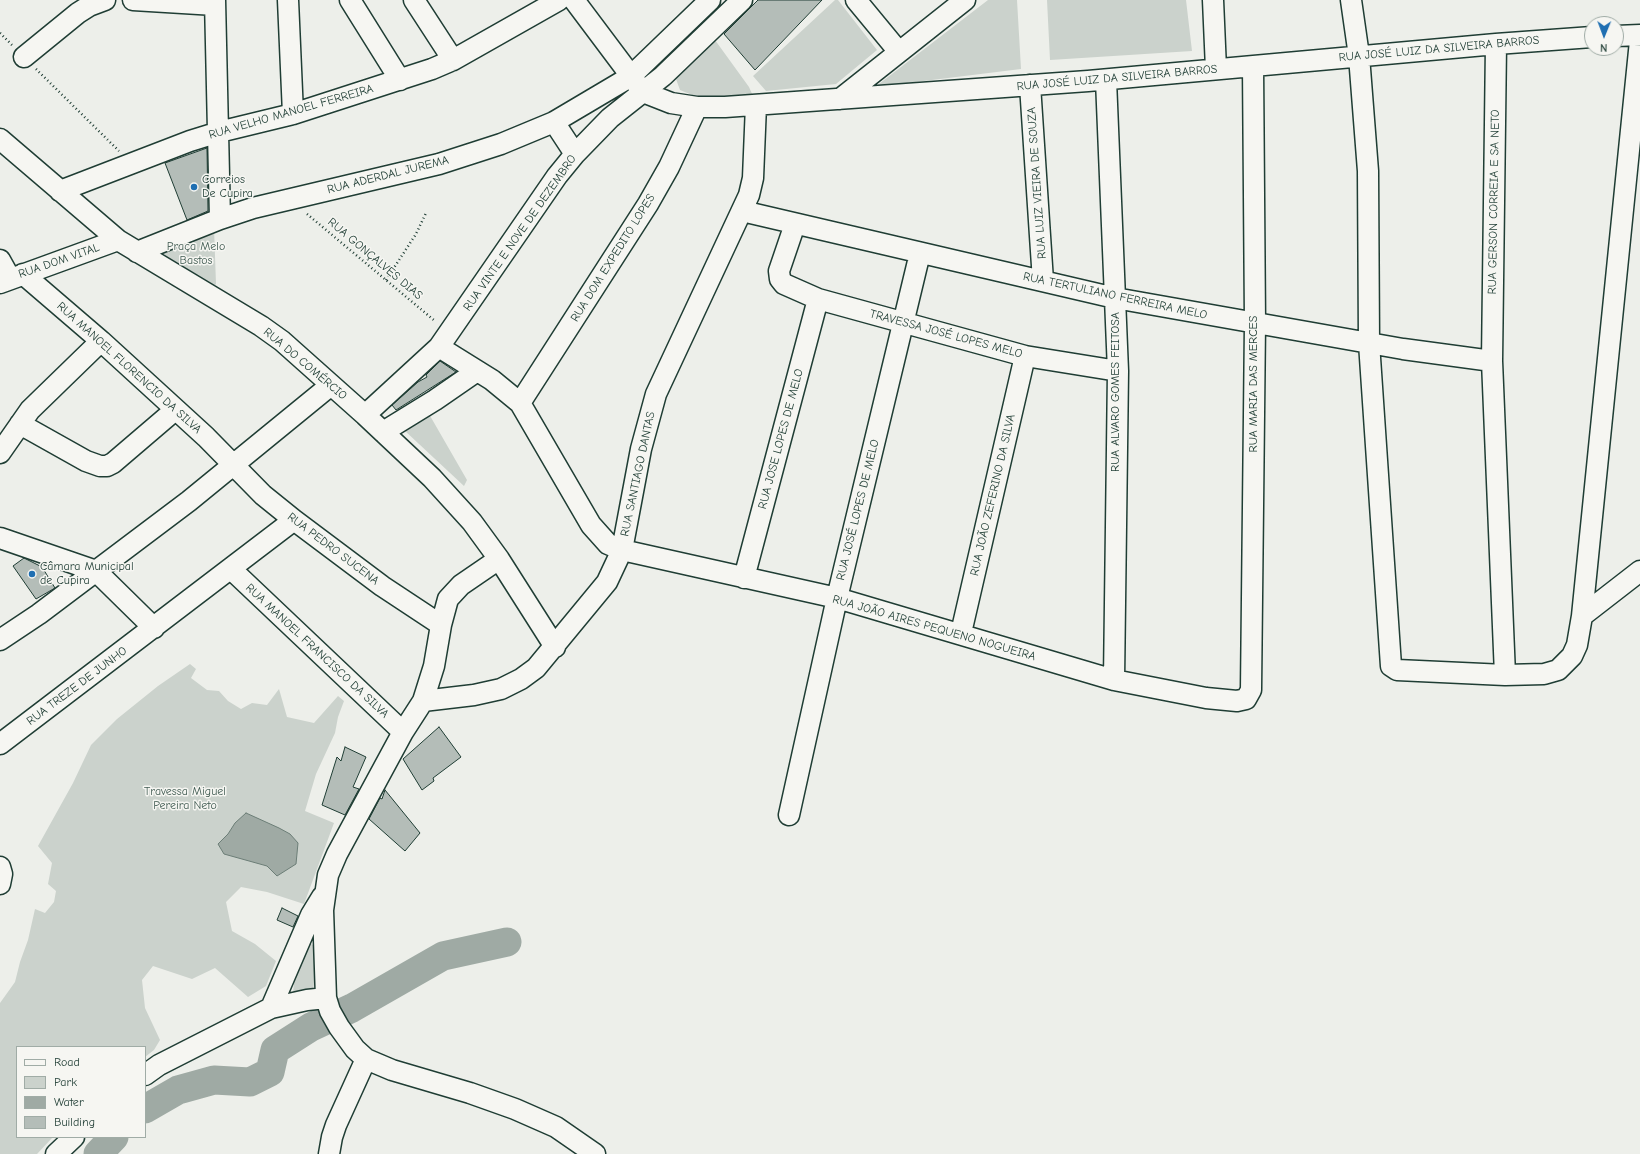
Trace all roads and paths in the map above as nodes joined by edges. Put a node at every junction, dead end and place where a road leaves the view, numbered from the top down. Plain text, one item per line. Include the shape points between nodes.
1 (105, 0) edge
2 (133, 0) edge
3 (288, 0) edge
4 (350, 0) edge
5 (414, 0) edge
6 (559, 0) edge
7 (574, 0) edge
8 (710, 0) edge
9 (742, 0) edge
10 (857, 0) edge
11 (965, 0) edge
12 (1213, 0) edge
13 (1351, 0) edge
14 (215, 2) edge
15 (0, 33) edge
16 (1640, 35) edge
17 (1624, 36) edge
18 (1584, 38) edge
19 (1640, 41) edge
20 (1496, 44) junction
21 (900, 52) junction
22 (1359, 56) junction
23 (24, 57) junction
24 (453, 60) junction
25 (1253, 66) junction
26 (1216, 69) junction
27 (630, 77) junction
28 (400, 80) junction
29 (1106, 80) junction
30 (1030, 86) junction
31 (643, 92) junction
32 (840, 99) junction
33 (756, 105) junction
34 (698, 107) junction
35 (293, 114) junction
36 (554, 122) junction
37 (219, 132) junction
38 (0, 140) edge
39 (575, 154) junction
40 (132, 164) junction
41 (60, 191) junction
42 (290, 200) junction
43 (742, 211) junction
44 (426, 213) dead end
45 (220, 219) junction
46 (795, 224) junction
47 (118, 240) junction
48 (137, 252) junction
49 (920, 253) junction
50 (0, 260) edge
51 (11, 278) edge
52 (386, 280) junction
53 (1043, 281) junction
54 (1115, 298) junction
55 (818, 299) junction
56 (904, 323) junction
57 (1255, 323) junction
58 (444, 340) junction
59 (101, 342) junction
60 (1369, 343) junction
61 (1024, 356) junction
62 (1492, 361) junction
63 (477, 371) junction
64 (1118, 371) junction
65 (331, 385) junction
66 (520, 404) junction
67 (175, 410) junction
68 (365, 415) junction
69 (20, 424) junction
70 (383, 432) junction
71 (0, 453) edge
72 (232, 465) junction
73 (294, 520) junction
74 (0, 538) edge
75 (622, 550) junction
76 (499, 559) junction
77 (231, 569) junction
78 (96, 571) junction
79 (1640, 571) edge
80 (744, 578) junction
81 (837, 598) junction
82 (1582, 616) junction
83 (441, 625) junction
84 (154, 628) junction
85 (961, 634) junction
86 (0, 640) edge
87 (555, 647) junction
88 (1505, 675) junction
89 (1114, 680) junction
90 (1246, 700) joint
91 (423, 701) junction
92 (403, 732) junction
93 (0, 744) edge
94 (789, 814) dead end
95 (0, 867) edge
96 (0, 884) edge
97 (324, 892) junction
98 (328, 1004) junction
99 (271, 1008) junction
100 (360, 1054) junction
101 (146, 1074) edge
102 (73, 1138) edge
103 (325, 1152) edge
104 (56, 1154) edge
105 (595, 1154) edge

1 - 23 street via 78,13
2 - 14 street
3 - 35 street
4 - 28 street
5 - 24 street
6 - 24 street, RUA VELHO MANOEL FERREIRA
7 - 27 street
8 - 27 street, RUA ADERDAL JUREMA
9 - 31 street, RUA VINTE E NOVE DE DEZEMBRO
10 - 21 street
11 - 21 street
12 - 26 street
13 - 22 street
14 - 37 street
15 - 23 path
16 - 17 street
18 - 20 street, RUA JOSÉ LUIZ DA SILVEIRA BARROS
19 - 82 street
20 - 22 street, RUA JOSÉ LUIZ DA SILVEIRA BARROS
20 - 62 street, RUA GERSON CORREIA E SA NETO
21 - 32 street
22 - 25 street, RUA JOSÉ LUIZ DA SILVEIRA BARROS
22 - 60 street via 1369,201
23 - 40 path
24 - 28 street, RUA VELHO MANOEL FERREIRA
25 - 26 street, RUA JOSÉ LUIZ DA SILVEIRA BARROS
25 - 57 street, RUA MARIA DAS MERCES
26 - 29 street, RUA JOSÉ LUIZ DA SILVEIRA BARROS
27 - 31 street
27 - 36 street, RUA ADERDAL JUREMA
28 - 35 street, RUA VELHO MANOEL FERREIRA
29 - 30 street, RUA JOSÉ LUIZ DA SILVEIRA BARROS
29 - 54 street, RUA ALVARO GOMES FEITOSA
30 - 32 street, RUA JOSÉ LUIZ DA SILVEIRA BARROS
30 - 53 street, RUA LUIZ VIEIRA DE SOUZA
31 - 34 street, RUA JOSÉ LUIZ DA SILVEIRA BARROS via 671,103
31 - 39 street, RUA VINTE E NOVE DE DEZEMBRO via 610,118
32 - 33 street, RUA JOSÉ LUIZ DA SILVEIRA BARROS
33 - 34 street, RUA JOSÉ LUIZ DA SILVEIRA BARROS
33 - 43 street, RUA SANTIAGO DANTAS via 753,178
34 - 66 street, RUA DOM EXPEDITO LOPES via 648,204
35 - 37 street, RUA VELHO MANOEL FERREIRA
36 - 39 street
36 - 42 street, RUA ADERDAL JUREMA via 501,144 439,164
37 - 40 street, RUA VELHO MANOEL FERREIRA
37 - 45 street
38 - 41 street, RUA DO COMÉRCIO
39 - 58 street, RUA VINTE E NOVE DE DEZEMBRO via 557,176
40 - 41 street, RUA VELHO MANOEL FERREIRA
41 - 47 street, RUA DO COMÉRCIO
42 - 45 street, RUA ADERDAL JUREMA
42 - 52 path, RUA GONÇALVES DIAS
43 - 46 street, RUA TERTULIANO FERREIRA MELO
43 - 75 street, RUA SANTIAGO DANTAS via 656,394 640,449
44 - 52 path via 416,234
45 - 48 street, RUA ADERDAL JUREMA
46 - 49 street, RUA TERTULIANO FERREIRA MELO
46 - 55 street, TRAVESSA JOSÉ LOPES MELO via 779,272 780,279 784,284
47 - 48 street, RUA DO COMÉRCIO
47 - 51 street, RUA DOM VITAL
48 - 65 street, RUA DO COMÉRCIO via 261,326
49 - 53 street, RUA TERTULIANO FERREIRA MELO
49 - 56 street, RUA JOSÉ LOPES DE MELO
50 - 51 street, RUA MANOEL FLORENCIO DA SILVA
51 - 59 street, RUA MANOEL FLORENCIO DA SILVA
52 - 58 path, RUA GONÇALVES DIAS
53 - 54 street, RUA TERTULIANO FERREIRA MELO
54 - 57 street, RUA TERTULIANO FERREIRA MELO
54 - 64 street, RUA ALVARO GOMES FEITOSA
55 - 56 street, TRAVESSA JOSÉ LOPES MELO
55 - 80 street, RUA JOSE LOPES DE MELO
56 - 61 street, TRAVESSA JOSÉ LOPES MELO
56 - 81 street, RUA JOSÉ LOPES DE MELO
57 - 60 street, RUA TERTULIANO FERREIRA MELO
57 - 90 street, RUA MARIA DAS MERCES via 1251,690
58 - 63 street, RUA JOÃO AIRES PEQUENO NOGUEIRA
58 - 68 street, RUA VINTE E NOVE DE DEZEMBRO
59 - 67 street, RUA MANOEL FLORENCIO DA SILVA
59 - 69 street via 30,410
60 - 62 street, RUA TERTULIANO FERREIRA MELO
60 - 88 street via 1391,666 1397,670
61 - 64 street, TRAVESSA JOSÉ LOPES MELO
61 - 85 street, RUA JOÃO ZEFERINO DA SILVA
62 - 88 street, RUA GERSON CORREIA E SA NETO
63 - 66 street, RUA JOÃO AIRES PEQUENO NOGUEIRA
63 - 70 street
64 - 89 street, RUA ALVARO GOMES FEITOSA
65 - 68 street, RUA DO COMÉRCIO
65 - 72 street
66 - 75 street, RUA JOÃO AIRES PEQUENO NOGUEIRA via 591,525 608,544
67 - 69 street via 107,466 86,461
67 - 72 street, RUA MANOEL FLORENCIO DA SILVA via 206,437
68 - 70 street, RUA DO COMÉRCIO
69 - 71 street
70 - 76 street, RUA DO COMÉRCIO via 432,478 462,511
72 - 73 street, RUA PEDRO SUCENA
72 - 78 street via 190,502
73 - 77 street, RUA TREZE DE JUNHO
73 - 83 street, RUA PEDRO SUCENA via 382,586
74 - 78 street
75 - 80 street, RUA JOÃO AIRES PEQUENO NOGUEIRA
75 - 87 street, RUA SANTIAGO DANTAS via 608,582
76 - 83 street via 453,592 446,603
76 - 87 street, RUA DO COMÉRCIO
77 - 84 street, RUA TREZE DE JUNHO
77 - 92 street, RUA MANOEL FRANCISCO DA SILVA
78 - 84 street
78 - 86 street
79 - 82 street
80 - 81 street, RUA JOÃO AIRES PEQUENO NOGUEIRA
81 - 85 street, RUA JOÃO AIRES PEQUENO NOGUEIRA
81 - 94 street, RUA JOSÉ LOPES DE MELO
82 - 88 street via 1577,645 1566,664 1558,670 1544,674
83 - 91 street via 434,666
84 - 93 street, RUA TREZE DE JUNHO
85 - 89 street, RUA JOÃO AIRES PEQUENO NOGUEIRA
87 - 91 street, RUA SANTIAGO DANTAS via 536,668 501,689
89 - 90 street, RUA JOÃO AIRES PEQUENO NOGUEIRA via 1206,698
91 - 92 street
92 - 97 street via 336,854
95 - 96 street
97 - 98 street via 323,930
97 - 99 street via 311,915
98 - 99 street via 292,1002
98 - 100 street
99 - 101 street via 159,1065
100 - 103 street
100 - 105 street via 392,1070 515,1109 556,1127
102 - 104 street

